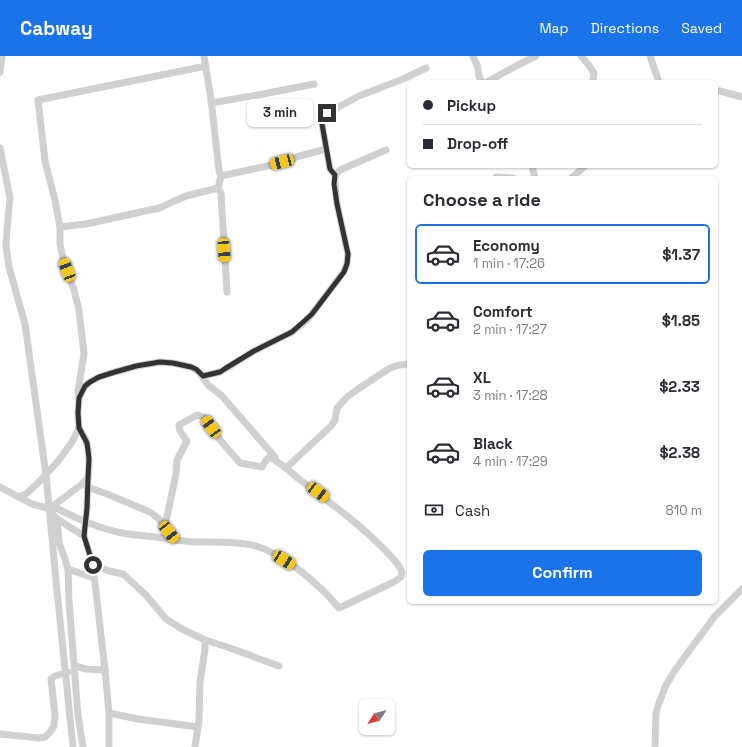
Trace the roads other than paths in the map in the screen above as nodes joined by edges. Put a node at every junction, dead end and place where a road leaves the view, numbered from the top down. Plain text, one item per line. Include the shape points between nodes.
1 (2, 56) edge
2 (204, 56) edge
3 (473, 56) edge
4 (536, 56) edge
5 (581, 56) edge
6 (650, 56) edge
7 (206, 66) junction
8 (426, 68) dead end
9 (0, 72) edge
10 (481, 80) edge
11 (491, 80) edge
12 (592, 80) edge
13 (658, 80) edge
14 (314, 84) dead end
15 (718, 91) edge
16 (742, 97) edge
17 (211, 102) junction
18 (0, 148) edge
19 (326, 149) junction
20 (386, 150) dead end
21 (583, 168) edge
22 (335, 175) junction
23 (221, 176) junction
24 (574, 176) edge
25 (218, 188) junction
26 (60, 227) junction
27 (227, 292) dead end
28 (407, 364) edge
29 (203, 376) junction
30 (79, 398) junction
31 (79, 428) junction
32 (285, 467) junction
33 (46, 475) junction
34 (88, 478) junction
35 (87, 486) junction
36 (0, 487) edge
37 (18, 496) junction
38 (50, 508) junction
39 (57, 519) junction
40 (86, 522) junction
41 (165, 526) junction
42 (84, 536) junction
43 (176, 540) junction
44 (93, 565) junction
45 (68, 569) junction
46 (94, 578) junction
47 (742, 589) edge
48 (205, 640) junction
49 (279, 666) dead end
50 (75, 669) junction
51 (106, 670) junction
52 (65, 672) junction
53 (109, 713) junction
54 (198, 727) junction
55 (0, 734) edge
56 (73, 747) edge
57 (83, 747) edge
58 (109, 747) edge
59 (195, 747) edge
60 (655, 747) edge

1 - 9 street
2 - 7 street
3 - 10 street
4 - 11 street
5 - 12 street via 594,73
6 - 13 street
7 - 17 street
7 - 26 street via 38,100 45,162
8 - 19 street via 358,96 327,113 322,124
14 - 17 street
15 - 16 street
17 - 23 street
18 - 33 street via 10,198 6,246 24,324
19 - 22 street via 330,169
19 - 23 street via 272,165
20 - 22 street via 340,170
21 - 24 street
22 - 29 street via 337,204 348,254 344,272 312,314 292,332 220,372
23 - 25 street
25 - 26 street via 186,196 159,208
25 - 27 street via 221,193
26 - 30 street via 62,258 74,290 84,354
28 - 32 street via 390,368 347,397 337,408 331,426
29 - 30 street via 196,369 173,363 142,365 99,377 85,386
29 - 32 street via 208,386 221,395
30 - 31 street
31 - 33 street via 72,442
31 - 34 street via 88,449
32 - 41 street via 270,456 262,467 240,463 204,417 197,415 179,425 187,441 177,460
32 - 43 street via 375,540 399,566 401,577 339,608 312,580 264,549 243,543
33 - 37 street via 26,494
33 - 38 street
34 - 35 street
34 - 38 street
35 - 40 street
35 - 41 street via 147,511
36 - 37 street
37 - 38 street via 36,506
38 - 39 street
38 - 40 street
38 - 52 street
39 - 42 street
39 - 45 street via 59,543
40 - 42 street
40 - 43 street via 127,534
41 - 43 street
42 - 44 street
44 - 46 street
44 - 48 street via 123,574 146,595 166,619
45 - 46 street
45 - 50 street
46 - 51 street
47 - 60 street via 715,616 665,687 656,713
48 - 49 street
48 - 54 street
50 - 51 street
50 - 52 street
50 - 57 street
51 - 53 street
52 - 55 street via 51,679 55,718 54,726 45,737
52 - 56 street
53 - 54 street
53 - 58 street
54 - 59 street

